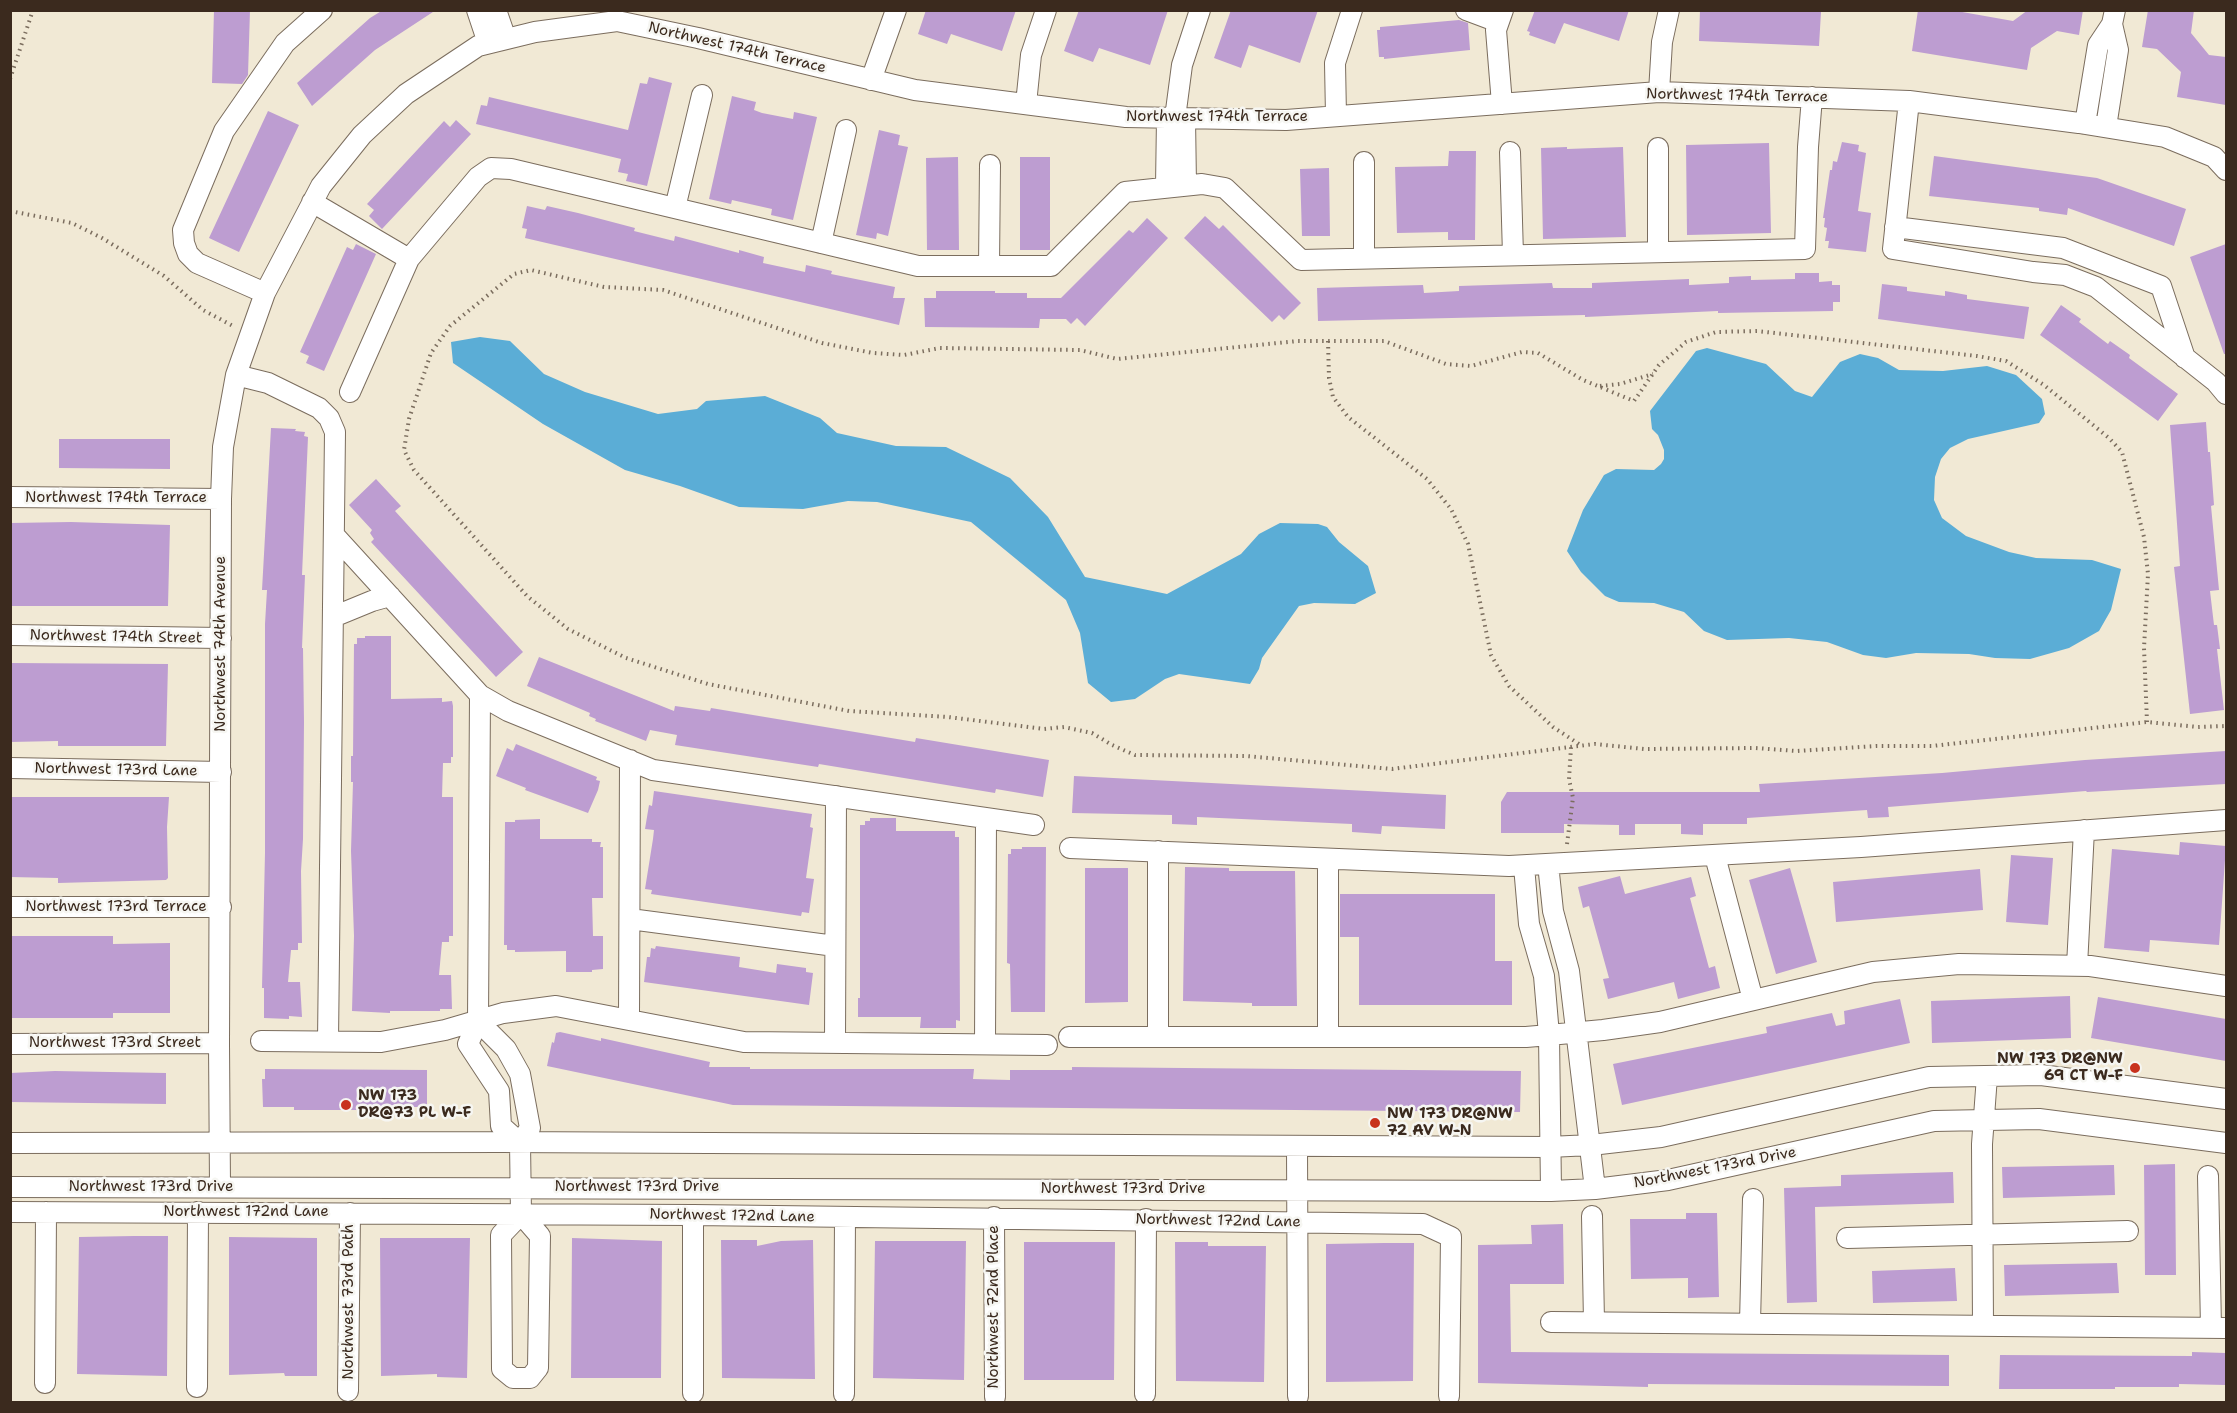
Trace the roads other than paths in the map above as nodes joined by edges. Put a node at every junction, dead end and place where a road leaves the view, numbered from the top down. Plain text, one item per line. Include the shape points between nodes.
1 (477, 10) edge
2 (496, 10) edge
3 (896, 10) edge
4 (1046, 10) edge
5 (1200, 10) edge
6 (1352, 10) edge
7 (1466, 10) edge
8 (1669, 10) edge
9 (318, 12) edge
10 (1501, 16) edge
11 (2113, 17) edge
12 (497, 41) junction
13 (871, 80) junction
14 (1659, 92) junction
15 (702, 95) dead end
16 (1812, 97) junction
17 (1909, 101) junction
18 (1026, 104) junction
19 (1502, 104) junction
20 (1336, 116) junction
21 (1176, 118) junction
22 (2085, 124) junction
23 (2106, 128) junction
24 (846, 130) dead end
25 (362, 135) joint
26 (1658, 148) dead end
27 (1510, 152) dead end
28 (1364, 162) dead end
29 (2220, 164) edge
30 (990, 165) dead end
31 (1186, 185) junction
32 (1166, 186) junction
33 (312, 202) junction
34 (675, 208) junction
35 (1895, 226) junction
36 (821, 243) junction
37 (1658, 252) junction
38 (1514, 255) junction
39 (1364, 258) junction
40 (409, 259) junction
41 (989, 266) junction
42 (265, 293) junction
43 (2185, 358) junction
44 (236, 375) junction
45 (350, 392) dead end
46 (2226, 394) edge
47 (10, 497) edge
48 (221, 499) junction
49 (334, 535) junction
50 (390, 596) junction
51 (333, 617) junction
52 (10, 635) edge
53 (221, 638) junction
54 (480, 695) junction
55 (630, 760) junction
56 (10, 768) edge
57 (221, 772) junction
58 (836, 796) junction
59 (986, 818) junction
60 (2226, 820) edge
61 (1034, 825) dead end
62 (2084, 830) junction
63 (1070, 848) dead end
64 (1158, 851) junction
65 (1715, 855) junction
66 (1328, 859) junction
67 (1556, 864) junction
68 (1524, 866) junction
69 (10, 907) edge
70 (221, 907) junction
71 (630, 918) junction
72 (835, 946) junction
73 (2077, 966) junction
74 (2226, 986) edge
75 (1753, 1000) junction
76 (629, 1019) junction
77 (478, 1021) junction
78 (1576, 1033) junction
79 (1549, 1035) junction
80 (1069, 1037) dead end
81 (1158, 1037) junction
82 (1328, 1037) junction
83 (261, 1041) dead end
84 (328, 1041) junction
85 (219, 1043) junction
86 (835, 1043) junction
87 (10, 1044) edge
88 (985, 1044) junction
89 (1047, 1045) dead end
90 (1987, 1076) junction
91 (2226, 1099) edge
92 (1985, 1120) junction
93 (10, 1143) edge
94 (520, 1143) junction
95 (2226, 1143) edge
96 (220, 1144) junction
97 (1591, 1145) junction
98 (1297, 1146) junction
99 (1549, 1147) junction
100 (2208, 1176) dead end
101 (519, 1186) junction
102 (10, 1187) edge
103 (220, 1187) junction
104 (1594, 1189) junction
105 (1297, 1190) junction
106 (1551, 1191) junction
107 (1753, 1199) dead end
108 (10, 1212) edge
109 (46, 1212) junction
110 (198, 1212) junction
111 (350, 1213) junction
112 (520, 1214) junction
113 (693, 1215) junction
114 (1592, 1216) dead end
115 (845, 1217) junction
116 (994, 1217) junction
117 (1146, 1219) junction
118 (1298, 1223) junction
119 (2128, 1231) dead end
120 (1984, 1235) junction
121 (1847, 1238) dead end
122 (1551, 1322) dead end
123 (1594, 1322) junction
124 (1750, 1323) junction
125 (1983, 1326) junction
126 (2219, 1328) edge
127 (45, 1383) dead end
128 (197, 1387) dead end
129 (348, 1391) dead end
130 (693, 1393) dead end
131 (844, 1394) dead end
132 (1145, 1394) dead end
133 (1298, 1396) dead end
134 (1449, 1396) dead end
135 (995, 1397) dead end

1 - 12 street
2 - 12 street
3 - 13 street
4 - 18 street via 1031,55
5 - 21 street via 1182,66
6 - 20 street via 1335,63
7 - 10 street
8 - 14 street via 1662,42
9 - 42 street via 285,43 224,131 183,230 183,243 197,263
10 - 19 street via 1496,30
11 - 22 street via 2098,45
11 - 23 street via 2118,50
12 - 13 street, Northwest 174th Terrace via 617,21
12 - 25 street, Northwest 174th Terrace via 478,46 406,94
13 - 18 street, Northwest 174th Terrace via 915,90
14 - 16 street, Northwest 174th Terrace
14 - 19 street, Northwest 174th Terrace
15 - 34 street
16 - 17 street, Northwest 174th Terrace
16 - 37 street via 1805,249
17 - 22 street, Northwest 174th Terrace
17 - 35 street
18 - 21 street, Northwest 174th Terrace via 1126,117
19 - 20 street, Northwest 174th Terrace
20 - 21 street, Northwest 174th Terrace via 1286,120
21 - 31 street
21 - 32 street
22 - 23 street, Northwest 174th Terrace
23 - 29 street, Northwest 174th Terrace via 2165,137
24 - 36 street
25 - 33 street, Northwest 74th Avenue
26 - 37 street
27 - 38 street
28 - 39 street
30 - 41 street
31 - 32 street
31 - 39 street via 1225,188 1301,260
32 - 41 street via 1125,192 1051,266
33 - 40 street
33 - 42 street, Northwest 74th Avenue
34 - 36 street
34 - 40 street via 511,169 491,168 477,177
35 - 43 street via 1893,249 2065,275 2096,287
35 - 43 street via 2063,248 2161,286
36 - 41 street via 918,266
37 - 38 street
38 - 39 street
40 - 45 street
42 - 44 street, Northwest 74th Avenue
43 - 46 street
44 - 48 street, Northwest 74th Avenue via 223,447
44 - 49 street via 292,394 329,418 335,432
47 - 48 street, Northwest 174th Terrace
48 - 53 street, Northwest 74th Avenue
49 - 50 street
49 - 51 street
50 - 51 street
50 - 54 street
51 - 84 street
52 - 53 street, Northwest 174th Street
53 - 57 street, Northwest 74th Avenue
54 - 55 street via 508,711
54 - 77 street
55 - 58 street via 653,770
55 - 71 street
56 - 57 street, Northwest 173rd Lane
57 - 70 street, Northwest 74th Avenue
58 - 59 street
58 - 72 street
59 - 61 street
59 - 88 street
60 - 62 street
62 - 65 street
62 - 73 street
63 - 64 street
64 - 66 street
64 - 81 street
65 - 67 street
65 - 75 street
66 - 68 street
66 - 82 street
67 - 68 street
67 - 78 street via 1553,911 1569,971
68 - 79 street via 1529,924 1544,976
69 - 70 street, Northwest 173rd Terrace
70 - 85 street, Northwest 74th Avenue
71 - 72 street
71 - 76 street
72 - 86 street
73 - 74 street
73 - 75 street via 1959,963 1873,972
75 - 78 street via 1660,1022
76 - 77 street via 556,1006 503,1013
76 - 86 street via 744,1042
77 - 84 street via 381,1042
77 - 94 street via 506,1049 520,1074 530,1128
77 - 94 street via 468,1044 499,1091 501,1126
78 - 79 street
78 - 97 street
79 - 82 street
79 - 99 street
80 - 81 street
81 - 82 street
83 - 84 street
85 - 87 street, Northwest 173rd Street
85 - 96 street, Northwest 74th Avenue
86 - 88 street
88 - 89 street
90 - 91 street via 2041,1075
90 - 92 street
90 - 97 street via 1929,1077 1661,1137
92 - 95 street, Northwest 173rd Drive via 2039,1119
92 - 104 street, Northwest 173rd Drive via 1934,1121 1668,1180
92 - 120 street
93 - 96 street
94 - 96 street
94 - 98 street
94 - 101 street
96 - 103 street, Northwest 74th Avenue
97 - 99 street
97 - 104 street
98 - 99 street
98 - 105 street
99 - 106 street
100 - 126 street
101 - 103 street, Northwest 173rd Drive
101 - 105 street, Northwest 173rd Drive
101 - 112 street
102 - 103 street, Northwest 173rd Drive
104 - 106 street, Northwest 173rd Drive
105 - 106 street, Northwest 173rd Drive
105 - 118 street
107 - 124 street
108 - 109 street, Northwest 172nd Lane
109 - 110 street, Northwest 172nd Lane
109 - 127 street
110 - 111 street, Northwest 172nd Lane
110 - 128 street
111 - 112 street, Northwest 172nd Lane
111 - 129 street, Northwest 73rd Path
112 - 112 street via 501,1235 502,1369 513,1378 530,1378 538,1368 540,1236
112 - 113 street, Northwest 172nd Lane
113 - 115 street, Northwest 172nd Lane
113 - 130 street
114 - 123 street
115 - 116 street, Northwest 172nd Lane
115 - 131 street
116 - 117 street, Northwest 172nd Lane
116 - 135 street, Northwest 72nd Place
117 - 118 street, Northwest 172nd Lane
117 - 132 street
118 - 133 street
118 - 134 street, Northwest 172nd Lane via 1423,1224 1451,1237
119 - 120 street
120 - 121 street
120 - 125 street
122 - 123 street
123 - 124 street
124 - 125 street
125 - 126 street

